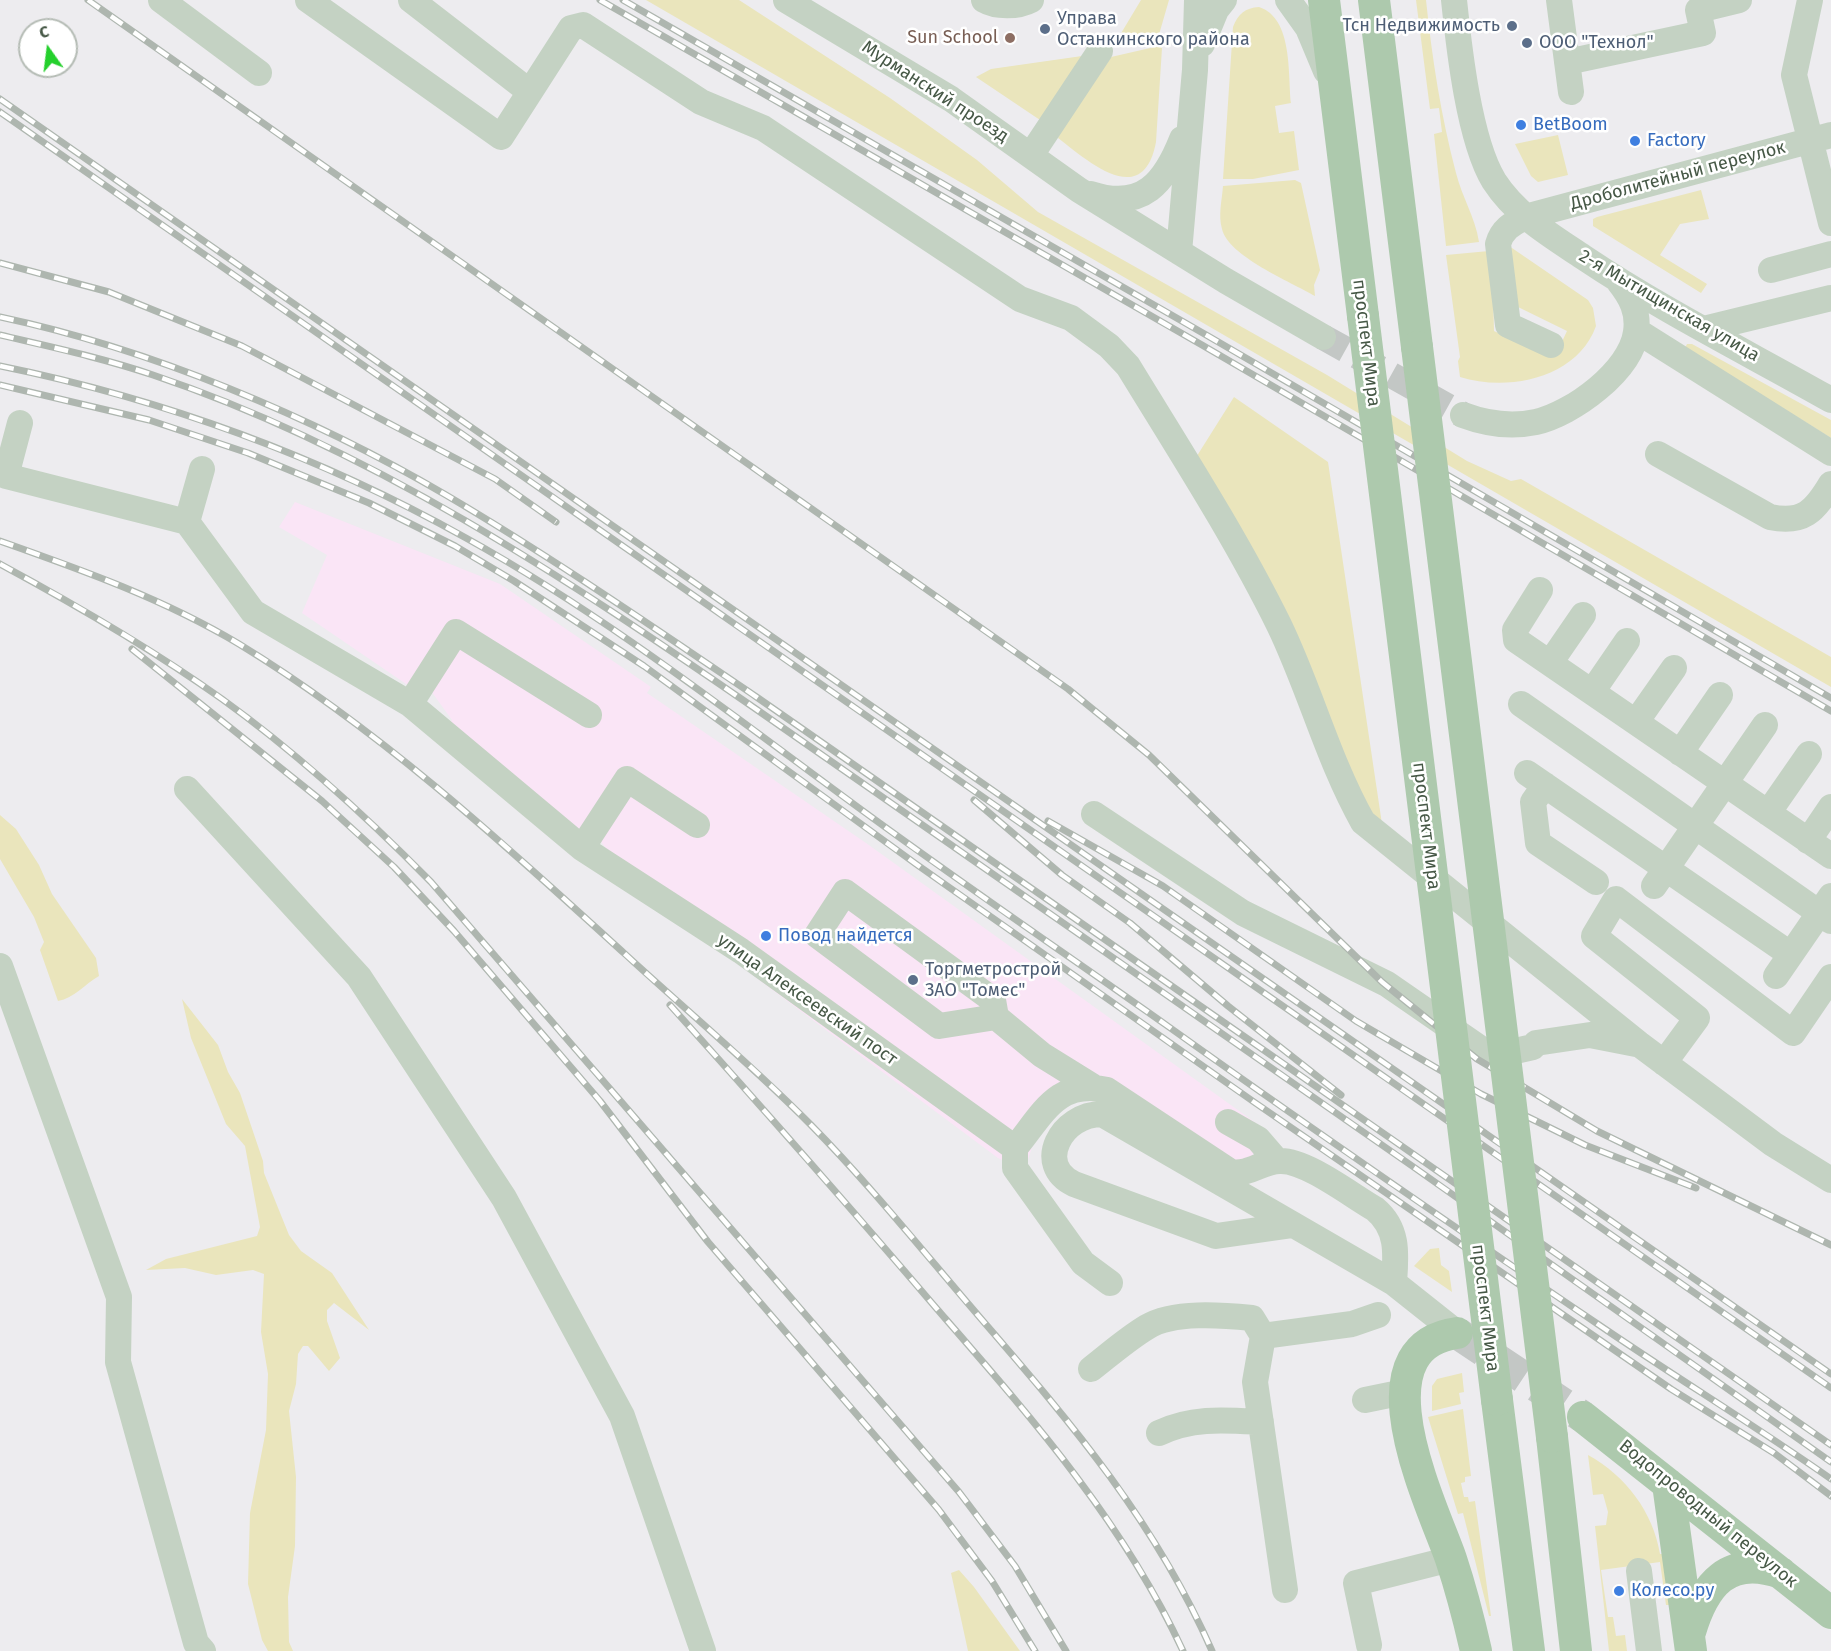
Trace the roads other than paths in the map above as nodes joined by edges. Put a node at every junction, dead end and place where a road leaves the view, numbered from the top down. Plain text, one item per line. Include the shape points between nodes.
1 (161, 0) edge
2 (308, 0) edge
3 (411, 0) edge
4 (786, 0) edge
5 (984, 0) edge
6 (1031, 0) edge
7 (1197, 0) edge
8 (1224, 0) edge
9 (1288, 0) edge
10 (1324, 0) edge
11 (1374, 0) edge
12 (1454, 0) edge
13 (1559, 0) edge
14 (1739, 0) edge
15 (1813, 3) edge
16 (1100, 51) dead end
17 (1567, 62) junction
18 (1195, 70) junction
19 (259, 73) dead end
20 (530, 92) junction
21 (1570, 92) dead end
22 (1335, 100) junction
23 (1191, 113) junction
24 (1820, 138) edge
25 (1031, 155) junction
26 (1079, 190) junction
27 (1525, 217) junction
28 (1831, 223) edge
29 (1179, 252) junction
30 (1831, 255) edge
31 (1771, 270) dead end
32 (1619, 281) junction
33 (1831, 298) edge
34 (1704, 329) junction
35 (1636, 331) junction
36 (1323, 337) tunnel mouth
37 (1551, 345) dead end
38 (1831, 400) edge
39 (1463, 415) tunnel mouth
40 (20, 423) dead end
41 (1831, 453) edge
42 (1658, 454) dead end
43 (202, 469) dead end
44 (1831, 483) edge
45 (187, 522) junction
46 (1540, 590) dead end
47 (1583, 615) dead end
48 (1627, 641) dead end
49 (1550, 663) junction
50 (1674, 668) dead end
51 (1592, 692) junction
52 (1720, 695) dead end
53 (410, 704) junction
54 (1521, 704) dead end
55 (589, 715) dead end
56 (1636, 722) junction
57 (1765, 725) dead end
58 (1680, 753) junction
59 (1809, 754) dead end
60 (1725, 783) junction
61 (187, 789) dead end
62 (1831, 807) edge
63 (1768, 813) junction
64 (1094, 814) dead end
65 (697, 825) dead end
66 (1695, 827) junction
67 (1808, 841) junction
68 (582, 848) junction
69 (1831, 856) edge
70 (1660, 877) junction
71 (1596, 882) dead end
72 (1827, 910) edge
73 (1790, 954) junction
74 (0, 966) edge
75 (1776, 976) dead end
76 (1831, 977) edge
77 (996, 1017) junction
78 (1639, 1044) junction
79 (1664, 1063) junction
80 (1092, 1086) junction
81 (1228, 1122) dead end
82 (1015, 1148) junction
83 (1276, 1161) junction
84 (1831, 1180) edge
85 (1293, 1225) junction
86 (1110, 1283) dead end
87 (1394, 1283) junction
88 (1378, 1314) dead end
89 (1457, 1333) joint
90 (1263, 1336) junction
91 (1091, 1369) dead end
92 (1404, 1392) junction
93 (1365, 1400) dead end
94 (1583, 1418) tunnel mouth
95 (1261, 1422) junction
96 (1159, 1432) dead end
97 (1668, 1484) junction
98 (1451, 1559) junction
99 (1638, 1571) dead end
100 (1780, 1573) junction
101 (1285, 1590) dead end
102 (1831, 1613) edge
103 (1645, 1623) junction
104 (1688, 1635) edge
105 (1370, 1645) dead end
106 (203, 1651) edge
107 (703, 1651) edge
108 (1476, 1651) edge
109 (1528, 1651) edge
110 (1576, 1651) edge
111 (1632, 1651) edge
112 (1648, 1651) edge

1 - 19 street
2 - 20 street via 501,138
3 - 20 street
4 - 25 street, Мурманский проезд via 951,99
5 - 6 street via 993,5
7 - 18 street
8 - 18 street via 1209,23
9 - 22 street via 1308,28
10 - 22 main road, проспект Мира
11 - 110 main road, bridge
12 - 27 street, 2-я Мытищинская улица via 1461,62 1480,147 1493,179
13 - 17 street
14 - 17 street via 1698,10 1703,33
15 - 24 street via 1794,75
16 - 25 street
17 - 21 street
18 - 23 street
20 - 78 street via 571,28 583,26 700,102 763,128 1020,299 1071,318 1109,346 1134,375 1251,572 1280,628 1363,822
22 - 109 main road, проспект Мира, bridge
23 - 26 street via 1173,161 1156,186 1143,193 1115,198
23 - 29 street
24 - 27 street, Дроболитейный переулок
24 - 28 street
25 - 26 street, Мурманский проезд
26 - 29 street, Мурманский проезд
27 - 32 street, 2-я Мытищинская улица
27 - 37 street via 1505,230 1498,244 1508,325
29 - 36 street, Мурманский проезд
30 - 31 street
32 - 34 street, 2-я Мытищинская улица
32 - 35 street via 1634,304
33 - 34 street
34 - 38 street, 2-я Мытищинская улица
35 - 39 street via 1634,344 1612,372 1565,412 1513,425
35 - 41 street
40 - 45 street via 6,476
42 - 44 street via 1770,517 1784,520 1811,511
43 - 45 street
45 - 53 street, улица Алексеевский пост via 253,612
46 - 49 street via 1515,630 1516,640
47 - 49 street
48 - 51 street
49 - 51 street
50 - 56 street
51 - 56 street
52 - 58 street
53 - 55 street via 456,632
53 - 68 street, улица Алексеевский пост
54 - 66 street
56 - 58 street
57 - 60 street
58 - 60 street
59 - 63 street
60 - 63 street
60 - 66 street
61 - 107 street via 359,977 504,1198 622,1416
62 - 67 street
63 - 67 street
64 - 78 street via 1244,913 1387,984 1484,1051 1502,1054 1533,1047 1536,1042 1590,1035
65 - 68 street via 627,779
66 - 70 street
66 - 72 street
67 - 69 street
68 - 82 street, улица Алексеевский пост via 741,951
70 - 71 street via 1536,779 1533,802 1538,843
70 - 73 street
72 - 73 street
73 - 75 street
74 - 106 street via 119,1297 118,1362 196,1643
76 - 79 street via 1793,1033 1616,899 1594,936 1697,1018
77 - 77 street via 993,1000 845,892 817,935 939,1026
77 - 80 street via 1042,1055
78 - 79 street
79 - 84 street via 1773,1144
80 - 82 street via 1072,1088 1057,1096
80 - 83 street via 1107,1089 1231,1172 1244,1174
81 - 83 street via 1258,1139
82 - 86 street via 1015,1168 1083,1263
83 - 87 street via 1293,1161 1383,1216 1395,1240
85 - 85 street via 1102,1114 1077,1119 1059,1137 1056,1163 1060,1175 1074,1184 1216,1236
85 - 87 street
87 - 89 street
88 - 90 street via 1352,1324
89 - 92 main road via 1439,1337 1423,1348 1408,1371
90 - 91 street via 1252,1318 1186,1316 1149,1326
90 - 95 street via 1255,1382
92 - 93 street
92 - 98 main road via 1409,1436
94 - 97 main road, Водопроводный переулок
95 - 96 street via 1209,1419 1177,1424
95 - 101 street
97 - 100 main road, Водопроводный переулок
97 - 104 main road
98 - 105 street via 1356,1583
98 - 108 main road
99 - 103 street
100 - 102 main road, Водопроводный переулок
100 - 104 main road via 1757,1566 1720,1577 1706,1592
103 - 104 street
103 - 111 street via 1637,1624 1629,1634
103 - 112 street

